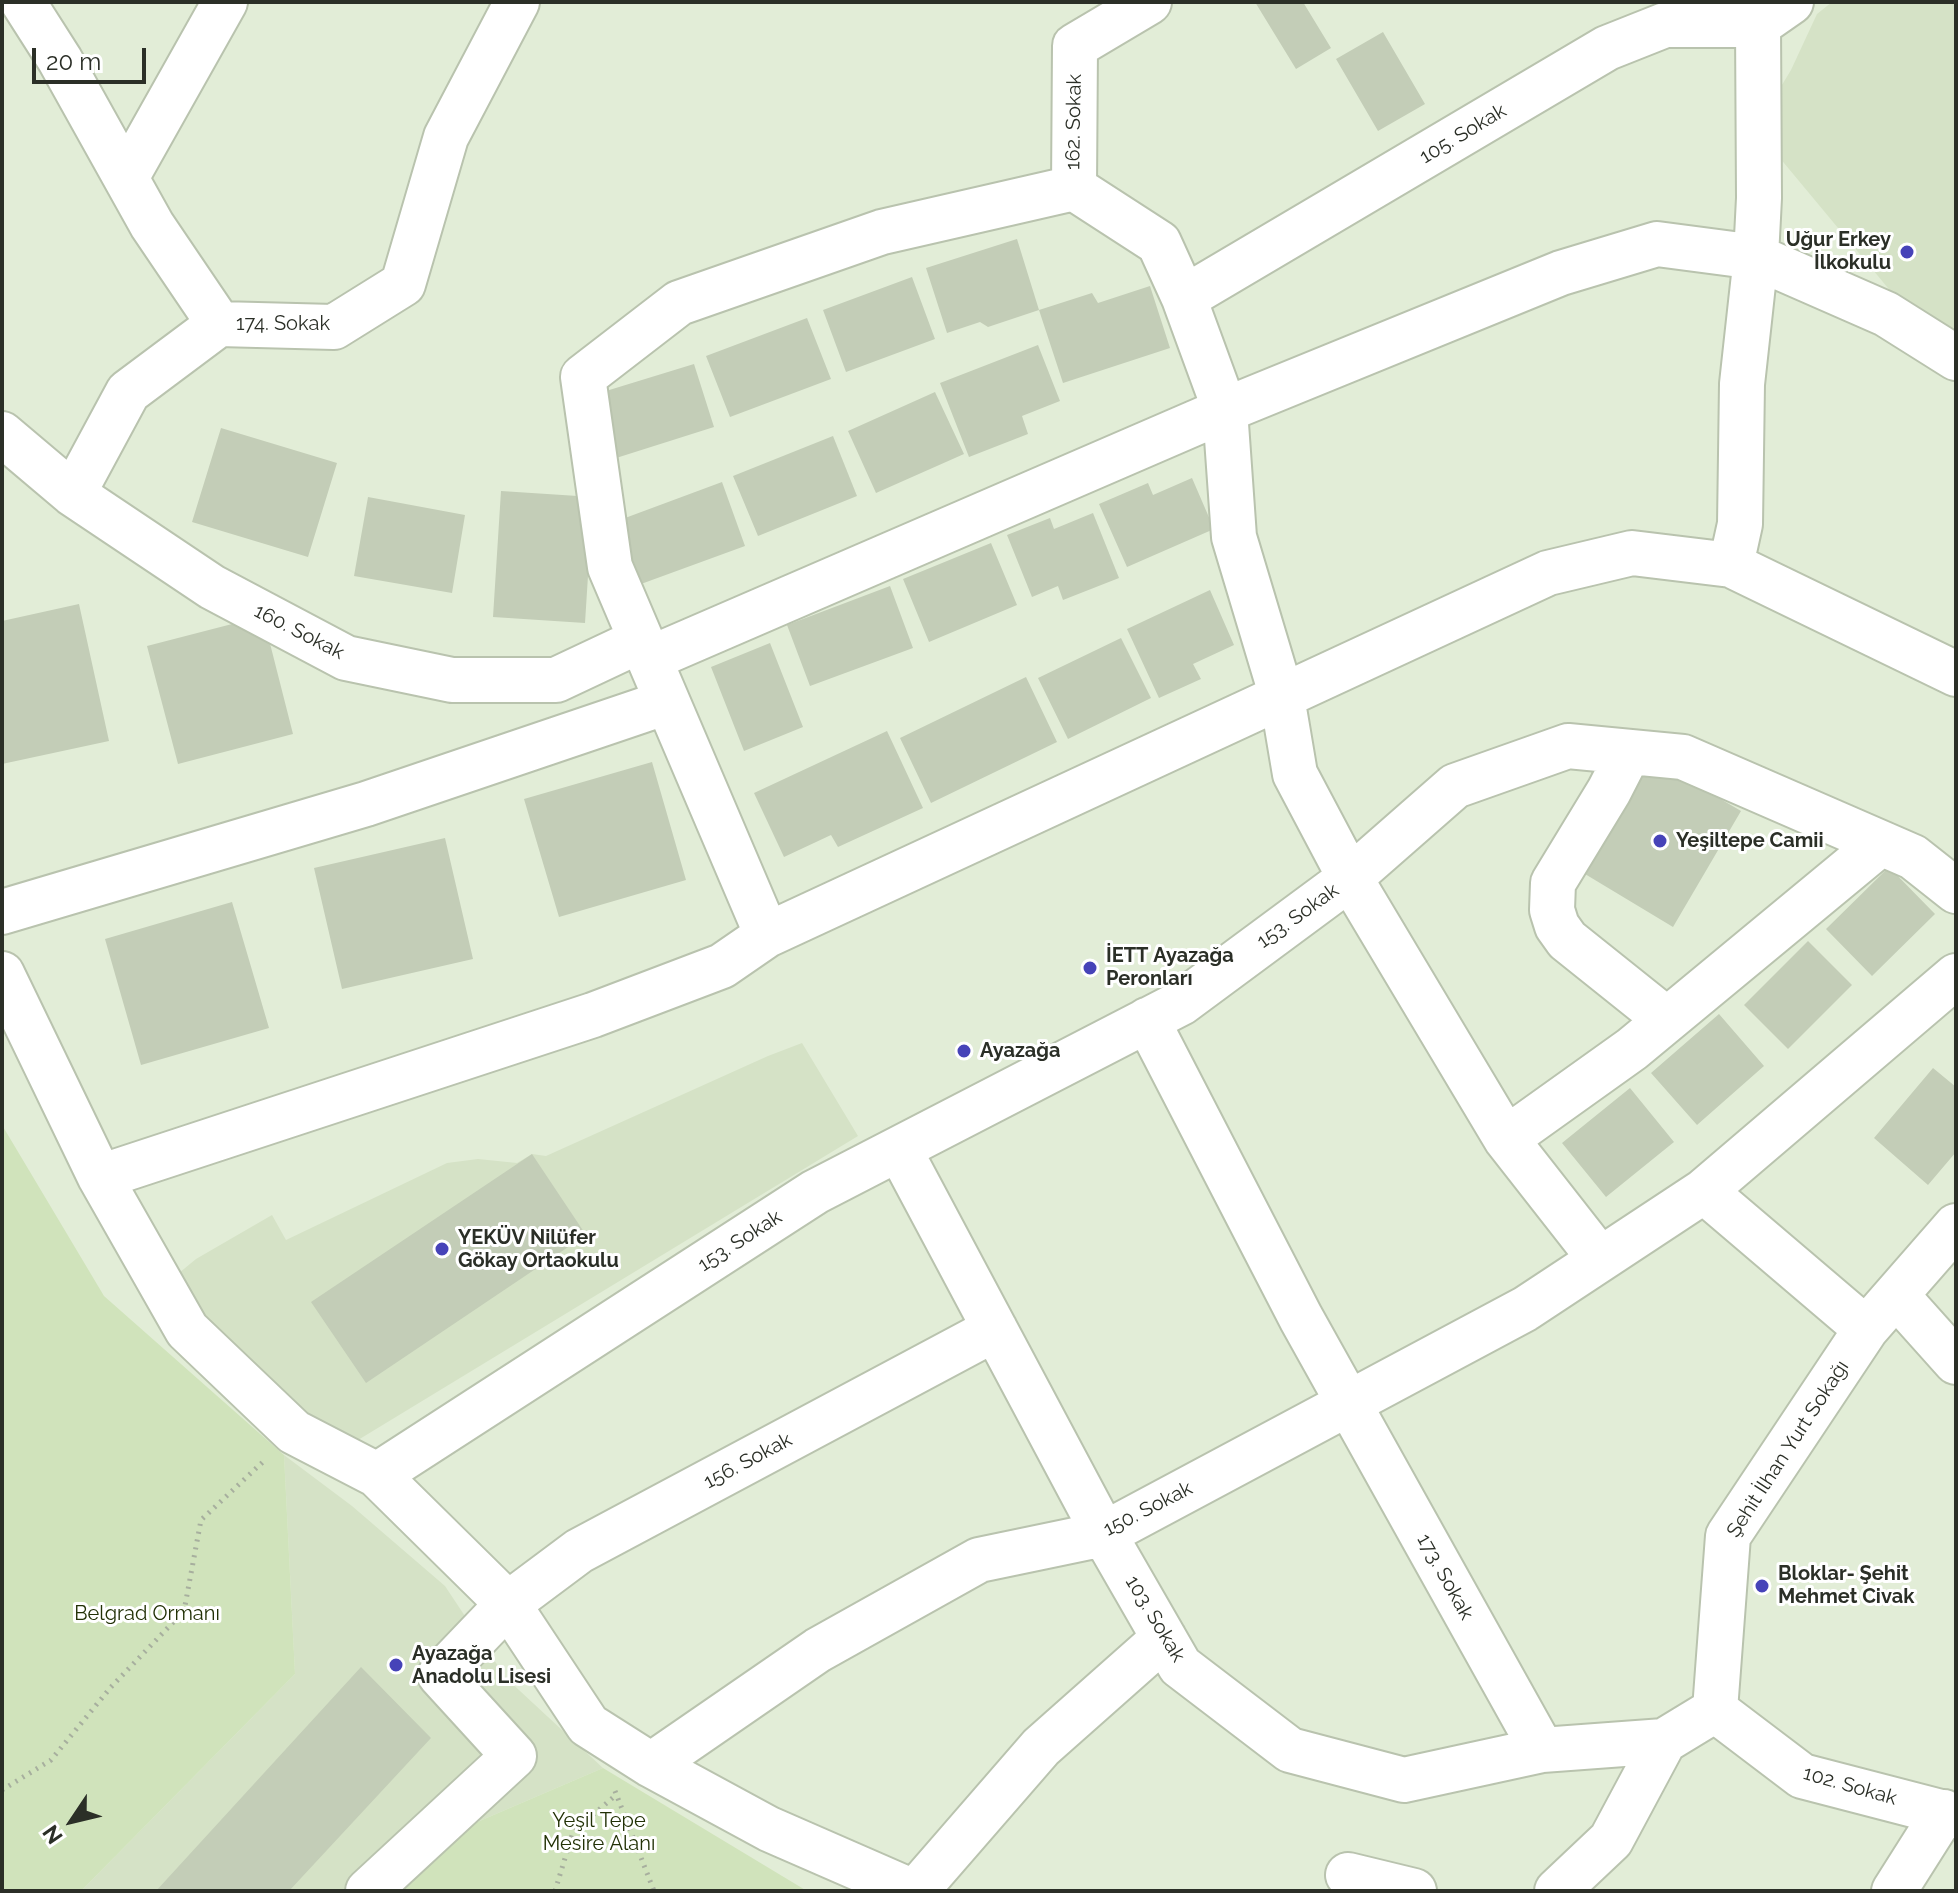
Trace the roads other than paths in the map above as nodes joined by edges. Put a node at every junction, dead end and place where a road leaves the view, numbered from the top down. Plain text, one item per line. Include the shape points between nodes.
1 (23, 2) edge
2 (225, 2) edge
3 (517, 2) edge
4 (1149, 2) edge
5 (1764, 10) edge
6 (126, 178) junction
7 (1074, 188) junction
8 (1756, 257) junction
9 (1184, 298) junction
10 (219, 324) junction
11 (1956, 358) edge
12 (1225, 410) junction
13 (2, 434) edge
14 (73, 494) junction
15 (1731, 565) junction
16 (645, 650) junction
17 (1956, 674) edge
18 (1282, 697) junction
19 (667, 702) junction
20 (1629, 752) junction
21 (1881, 843) junction
22 (1350, 878) junction
23 (1956, 891) edge
24 (2, 912) edge
25 (767, 935) junction
26 (2, 974) edge
27 (1956, 976) edge
28 (1147, 1020) junction
29 (1667, 1020) junction
30 (1506, 1139) junction
31 (899, 1149) junction
32 (100, 1177) junction
33 (1704, 1191) junction
34 (1956, 1226) edge
35 (1600, 1259) junction
36 (1896, 1295) junction
37 (995, 1329) junction
38 (1866, 1329) junction
39 (1956, 1362) edge
40 (1349, 1403) junction
41 (377, 1475) junction
42 (1104, 1534) junction
43 (508, 1604) junction
44 (1164, 1638) junction
45 (1715, 1710) junction
46 (1664, 1741) junction
47 (1542, 1750) junction
48 (651, 1765) junction
49 (1950, 1814) edge
50 (1348, 1875) dead end
51 (368, 1891) edge
52 (914, 1891) edge
53 (1414, 1891) edge
54 (1557, 1891) edge
55 (1894, 1891) edge

1 - 6 street
2 - 6 street
3 - 10 street, 174. Sokak via 446,137 403,284 334,327
4 - 7 street, 162. Sokak via 1075,46
5 - 8 street
5 - 9 street, 105. Sokak via 1665,25 1607,48
6 - 10 street
7 - 9 street via 1159,243
7 - 16 street via 882,232 679,303 583,377 610,567
8 - 11 street, 160. Sokak via 1886,314
8 - 12 street, 160. Sokak via 1657,244 1561,273
8 - 15 street via 1742,384 1740,524
9 - 12 street
10 - 14 street, 174. Sokak via 128,392
12 - 16 street, 160. Sokak
12 - 18 street via 1234,537
13 - 14 street, 160. Sokak
14 - 16 street, 160. Sokak via 212,587 346,658 452,680 556,680
15 - 17 street
15 - 18 street via 1632,553 1548,573
16 - 19 street
18 - 22 street via 1295,774
18 - 25 street
19 - 24 street via 366,804
19 - 25 street
20 - 21 street, 153. Sokak via 1683,757
20 - 22 street, 153. Sokak via 1568,746 1455,786
20 - 29 street via 1553,883 1552,910 1567,940
21 - 23 street, 153. Sokak via 1913,857
21 - 29 street
22 - 28 street, 153. Sokak via 1181,1003
22 - 30 street
25 - 32 street via 722,966 593,1015
26 - 32 street
27 - 33 street, 150. Sokak
28 - 31 street, 153. Sokak
28 - 40 street, 173. Sokak
29 - 30 street
30 - 35 street
31 - 37 street, 103. Sokak
31 - 41 street, 153. Sokak via 815,1192
32 - 41 street via 187,1330 294,1432
33 - 35 street, 150. Sokak
33 - 38 street
34 - 36 street, Şehit İlhan Yurt Sokağı
35 - 40 street, 150. Sokak via 1525,1309
36 - 38 street, Şehit İlhan Yurt Sokağı
36 - 39 street
37 - 42 street, 103. Sokak
37 - 43 street, 156. Sokak via 579,1551
38 - 45 street, Şehit İlhan Yurt Sokağı via 1728,1536
40 - 42 street, 150. Sokak
40 - 47 street, 173. Sokak
41 - 43 street
42 - 44 street, 103. Sokak
42 - 48 street, 150. Sokak via 979,1560 818,1650
43 - 48 street via 588,1725
43 - 51 street, 156. Sokak via 440,1675 514,1756
44 - 47 street, 103. Sokak via 1180,1666 1290,1750 1404,1780
44 - 52 street via 1041,1747
45 - 46 street, 103. Sokak
45 - 49 street, 102. Sokak via 1802,1776
46 - 47 street, 103. Sokak
46 - 54 street via 1611,1840
48 - 52 street via 769,1829
49 - 55 street
50 - 53 street

